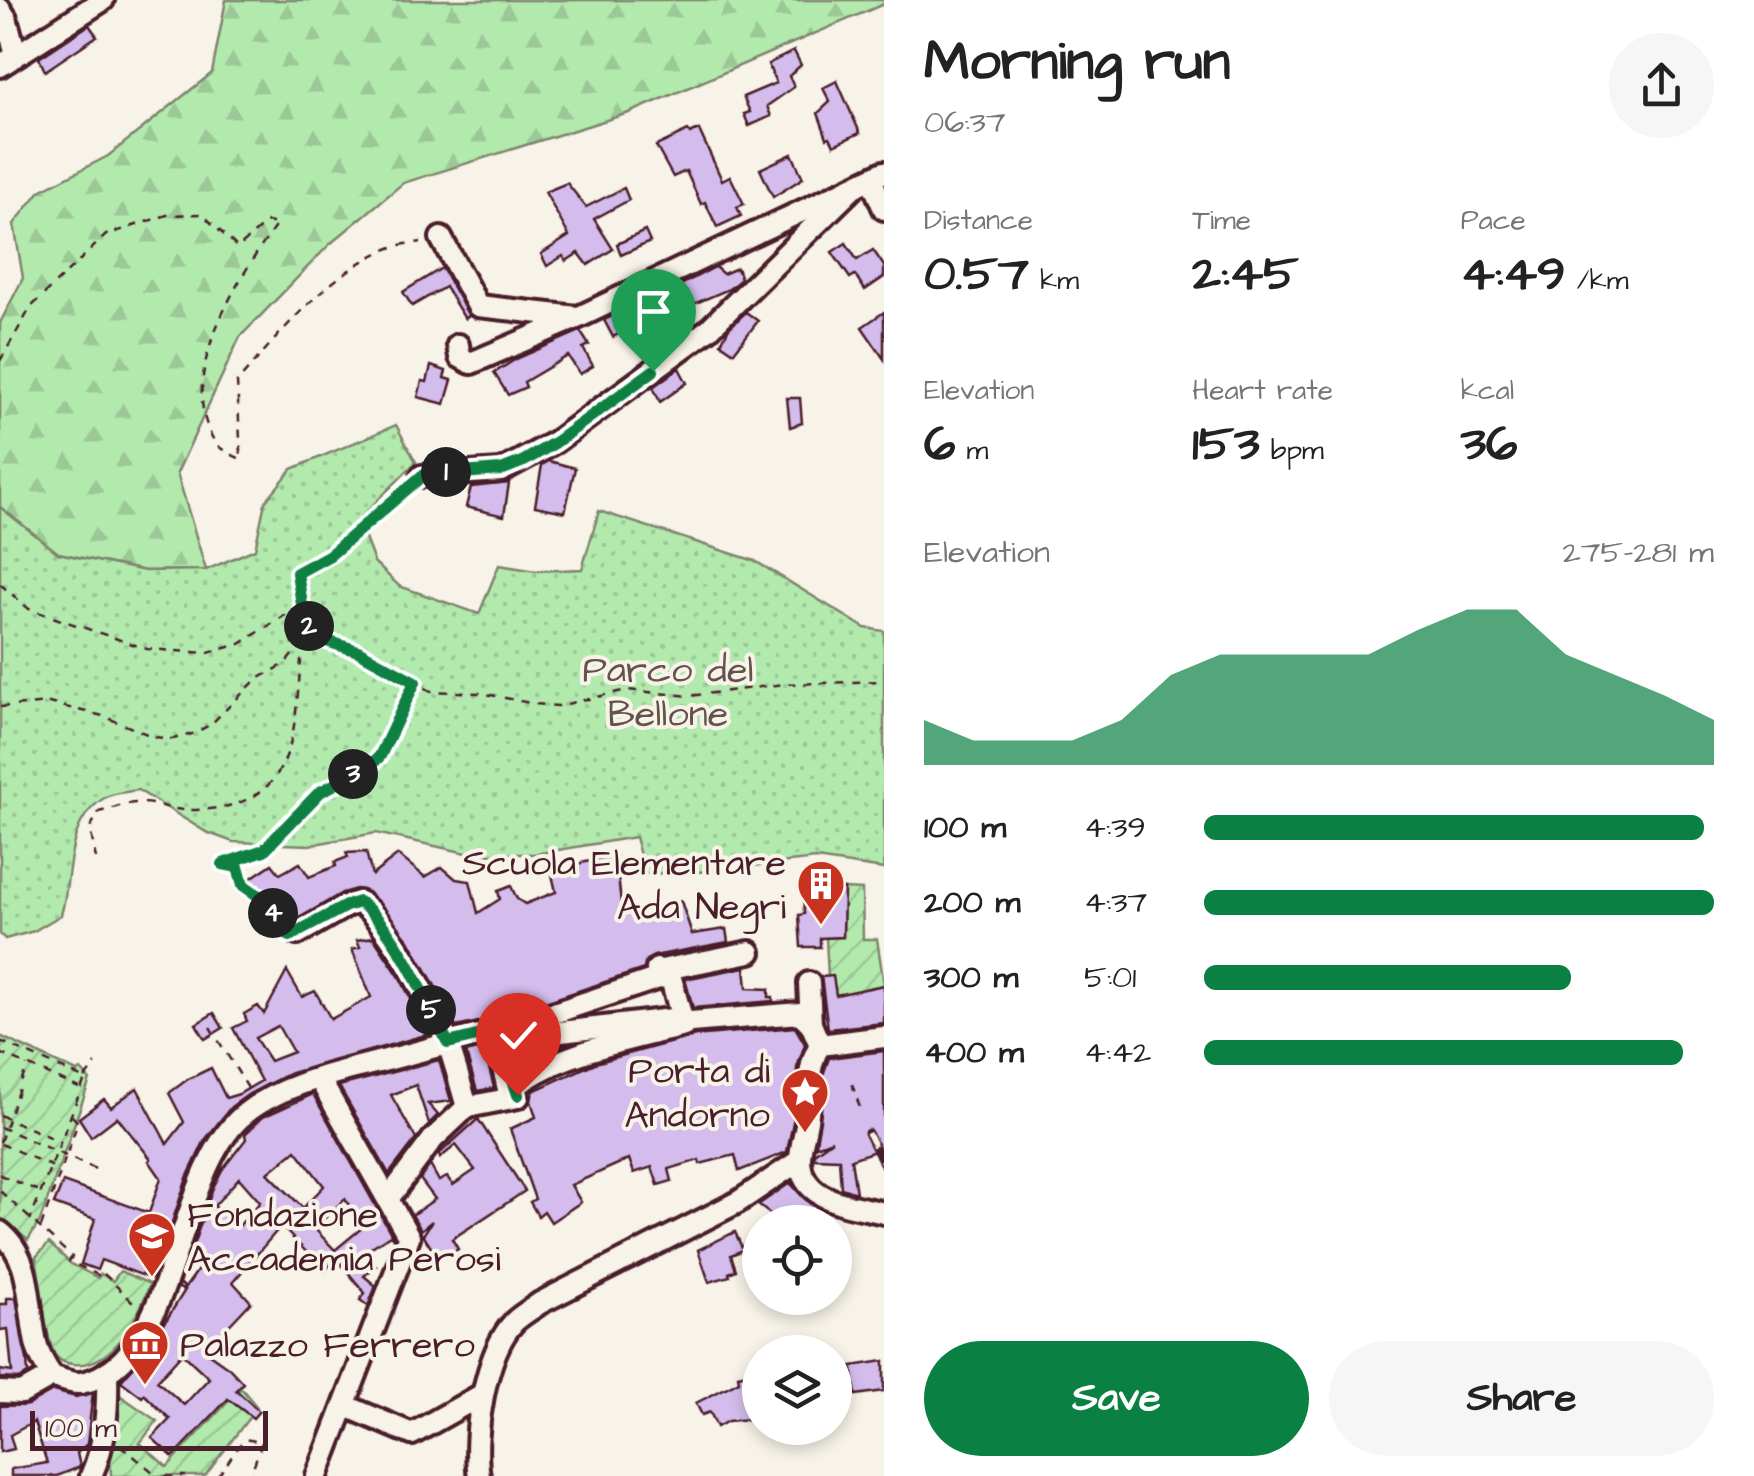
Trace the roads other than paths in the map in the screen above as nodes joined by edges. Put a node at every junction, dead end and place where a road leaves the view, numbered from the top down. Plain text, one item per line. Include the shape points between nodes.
1 (103, 0) edge
2 (0, 9) edge
3 (8, 60) edge
4 (870, 179) edge
5 (884, 209) edge
6 (441, 238) road end
7 (579, 318) junction
8 (458, 345) dead end
9 (422, 476) road end
10 (297, 934) road end
11 (750, 952) dead end
12 (666, 969) junction
13 (808, 983) dead end
14 (677, 1021) junction
15 (811, 1024) junction
16 (499, 1036) junction
17 (884, 1037) edge
18 (448, 1043) junction
19 (820, 1045) junction
20 (319, 1078) junction
21 (517, 1092) junction
22 (467, 1107) junction
23 (800, 1160) junction
24 (388, 1199) junction
25 (884, 1213) edge
26 (0, 1232) edge
27 (107, 1372) junction
28 (52, 1376) junction
29 (0, 1392) edge
30 (484, 1394) junction
31 (346, 1406) junction
32 (91, 1476) edge
33 (318, 1476) edge
34 (478, 1476) edge

1 - 3 street
2 - 3 street
4 - 5 street
4 - 7 street
4 - 9 street via 709,329 556,442 501,470
6 - 7 street via 478,306
7 - 8 street via 471,363 460,358
10 - 18 street via 359,902 404,960
11 - 12 street
12 - 14 street
12 - 16 street via 657,969 659,978
13 - 15 street
14 - 15 street via 800,1013
14 - 16 street
14 - 21 street via 684,1026 524,1078
15 - 19 street
16 - 18 street
16 - 21 street via 509,1093
17 - 19 street
18 - 20 street
18 - 22 street
19 - 23 street via 810,1062
20 - 24 street
20 - 27 street via 239,1119 204,1168 155,1312 125,1358
21 - 22 street
22 - 24 street
23 - 25 street via 807,1184 824,1198
23 - 30 street via 738,1202 540,1303 513,1323
24 - 31 street via 408,1236
26 - 28 street via 18,1251 38,1350
27 - 28 street via 78,1384
27 - 32 street via 104,1433
28 - 29 street via 22,1393
30 - 31 street via 412,1434
30 - 34 street
31 - 33 street

